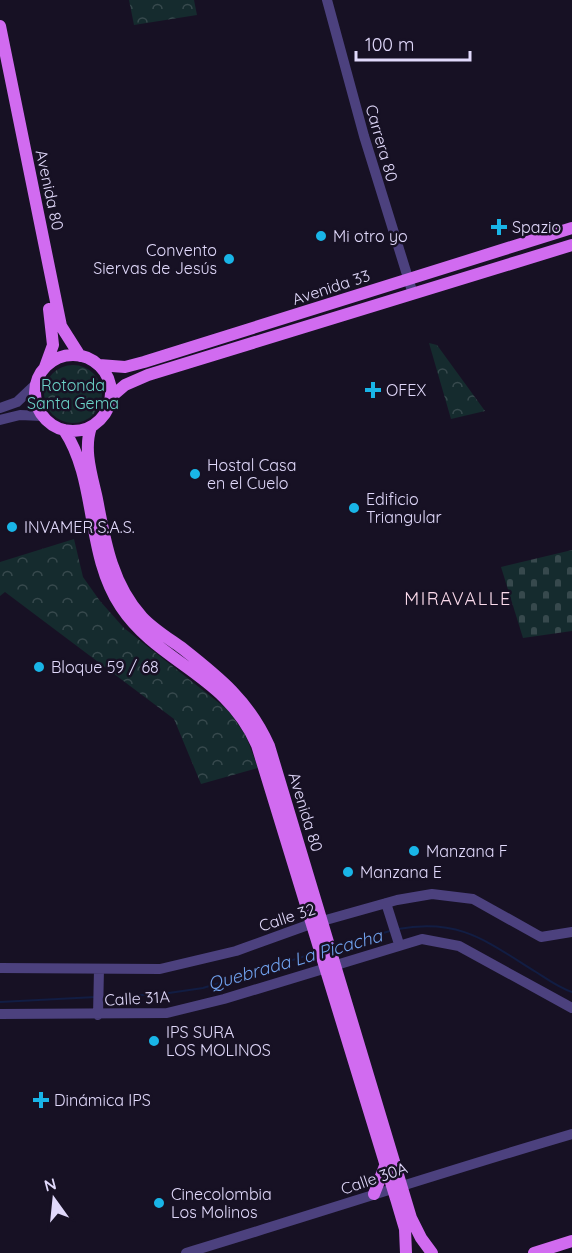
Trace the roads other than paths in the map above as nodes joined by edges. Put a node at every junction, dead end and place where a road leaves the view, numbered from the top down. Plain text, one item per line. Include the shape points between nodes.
1 (327, 0) edge
2 (0, 26) edge
3 (0, 67) edge
4 (572, 228) edge
5 (572, 245) edge
6 (407, 279) junction
7 (413, 294) junction
8 (80, 356) junction
9 (99, 365) junction
10 (45, 367) junction
11 (35, 385) junction
12 (111, 398) junction
13 (0, 408) edge
14 (42, 416) junction
15 (0, 420) edge
16 (91, 427) junction
17 (64, 430) junction
18 (386, 903) junction
19 (318, 923) junction
20 (572, 932) edge
21 (396, 934) junction
22 (328, 960) junction
23 (0, 968) edge
24 (99, 972) junction
25 (572, 1008) edge
26 (98, 1013) junction
27 (0, 1014) edge
28 (572, 1134) edge
29 (386, 1165) junction
30 (397, 1185) junction
31 (374, 1194) junction
32 (572, 1241) edge
33 (186, 1253) edge
34 (406, 1253) edge
35 (432, 1253) edge
36 (534, 1253) edge

1 - 6 street, Carrera 80
2 - 8 main road, Avenida 80 via 61,326
3 - 10 main road, Avenida 80 via 52,325 53,345
4 - 6 main road, Avenida 33
5 - 7 main road, Avenida 33
6 - 7 street, Carrera 80
6 - 9 main road, Avenida 33 via 144,362 125,367
7 - 12 main road, Avenida 33 via 148,375 125,385
8 - 9 main road
8 - 10 main road via 63,356
9 - 12 main road via 109,380
10 - 11 main road
11 - 13 street via 17,402
11 - 14 main road
12 - 16 main road via 105,414
14 - 15 street via 20,415
14 - 17 main road via 52,426
16 - 17 main road
16 - 19 main road, Avenida 80 via 89,457 115,576 150,624 218,676 251,711 272,754
17 - 19 main road, Avenida 80 via 80,465 103,572 119,603 144,632 226,697 248,726
18 - 19 street, Calle 32
18 - 20 street, Calle 32 via 432,894 451,895 473,899 542,937
18 - 21 street
19 - 22 main road, Avenida 80
19 - 24 street, Calle 32 via 236,951 160,969
21 - 22 street, Calle 31A
21 - 25 street, Calle 31A via 459,946
22 - 26 street, Calle 31A via 224,999 166,1013
22 - 29 main road, Avenida 80
22 - 30 main road, Avenida 80
23 - 24 street, Calle 32
24 - 26 street
26 - 27 street, Calle 31A
28 - 30 street, Calle 30A
29 - 30 main road, Avenida 80
29 - 31 main road
30 - 31 street, Calle 30A
30 - 34 main road, Avenida 80
30 - 35 main road, Avenida 80 via 417,1231
31 - 33 street, Calle 30A
32 - 36 main road

